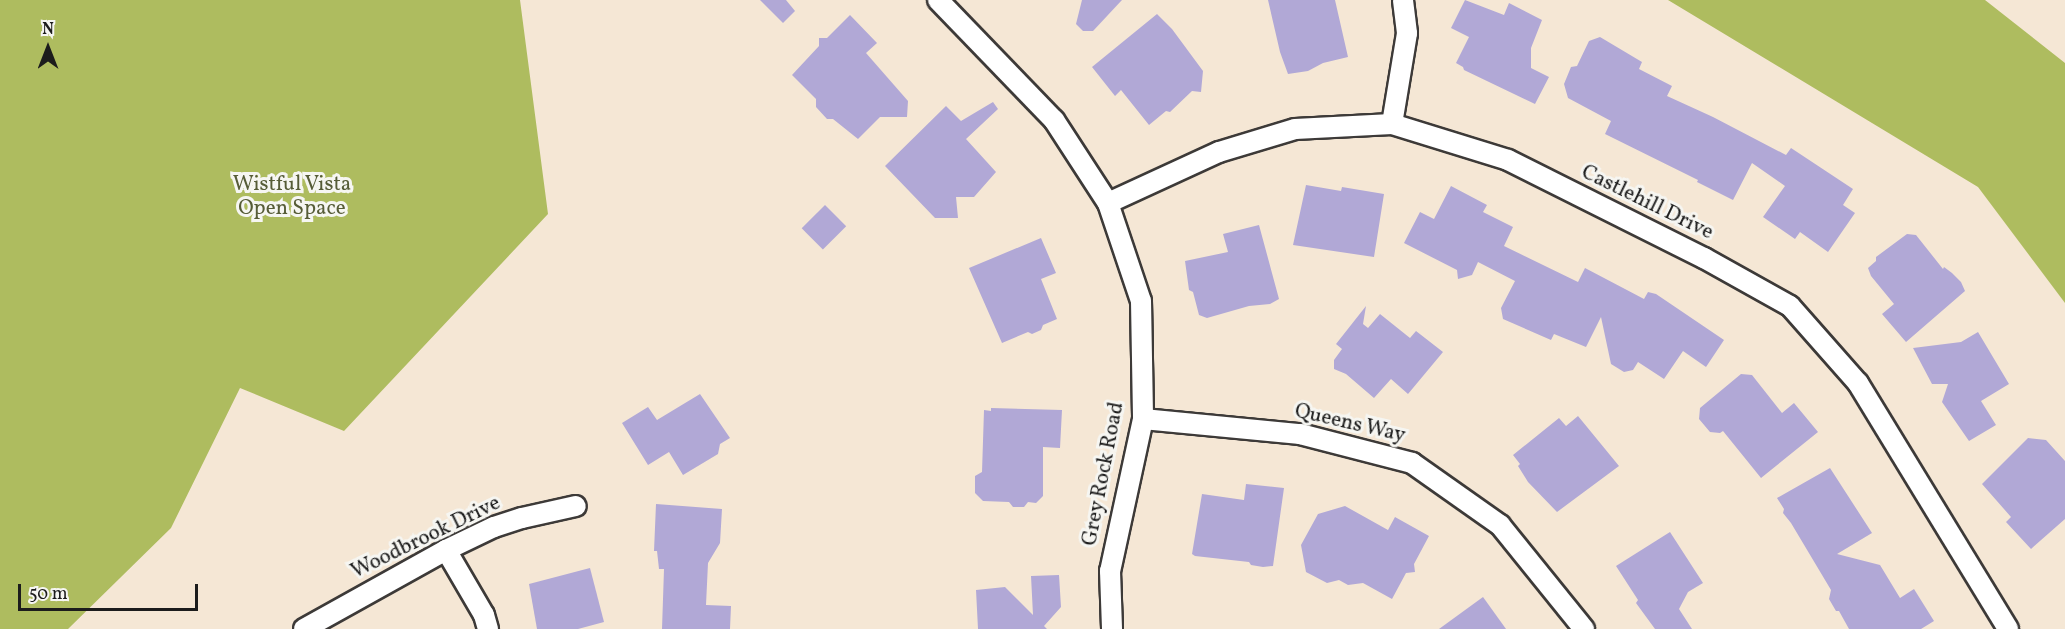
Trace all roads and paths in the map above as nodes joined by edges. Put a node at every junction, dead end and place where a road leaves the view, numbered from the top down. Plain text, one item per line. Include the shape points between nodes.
1 (938, 0) edge
2 (1403, 0) edge
3 (1392, 124) junction
4 (1108, 203) junction
5 (1143, 419) junction
6 (576, 506) dead end
7 (446, 550) junction
8 (304, 629) edge
9 (488, 629) edge
10 (1112, 629) edge
11 (1584, 629) edge
12 (2008, 629) edge

1 - 4 street, Grey Rock Road via 1054,120
2 - 3 street via 1407,33
3 - 4 street, Castlehill Drive via 1295,129 1219,152
3 - 12 street, Castlehill Drive via 1508,160 1704,258 1790,306 1858,383
4 - 5 street, Grey Rock Road via 1141,301
5 - 10 street, Grey Rock Road via 1110,571
5 - 11 street, Queens Way via 1300,434 1412,463 1500,525
6 - 7 street, Woodbrook Drive via 522,518
7 - 8 street, Woodbrook Drive
7 - 9 street via 484,615

